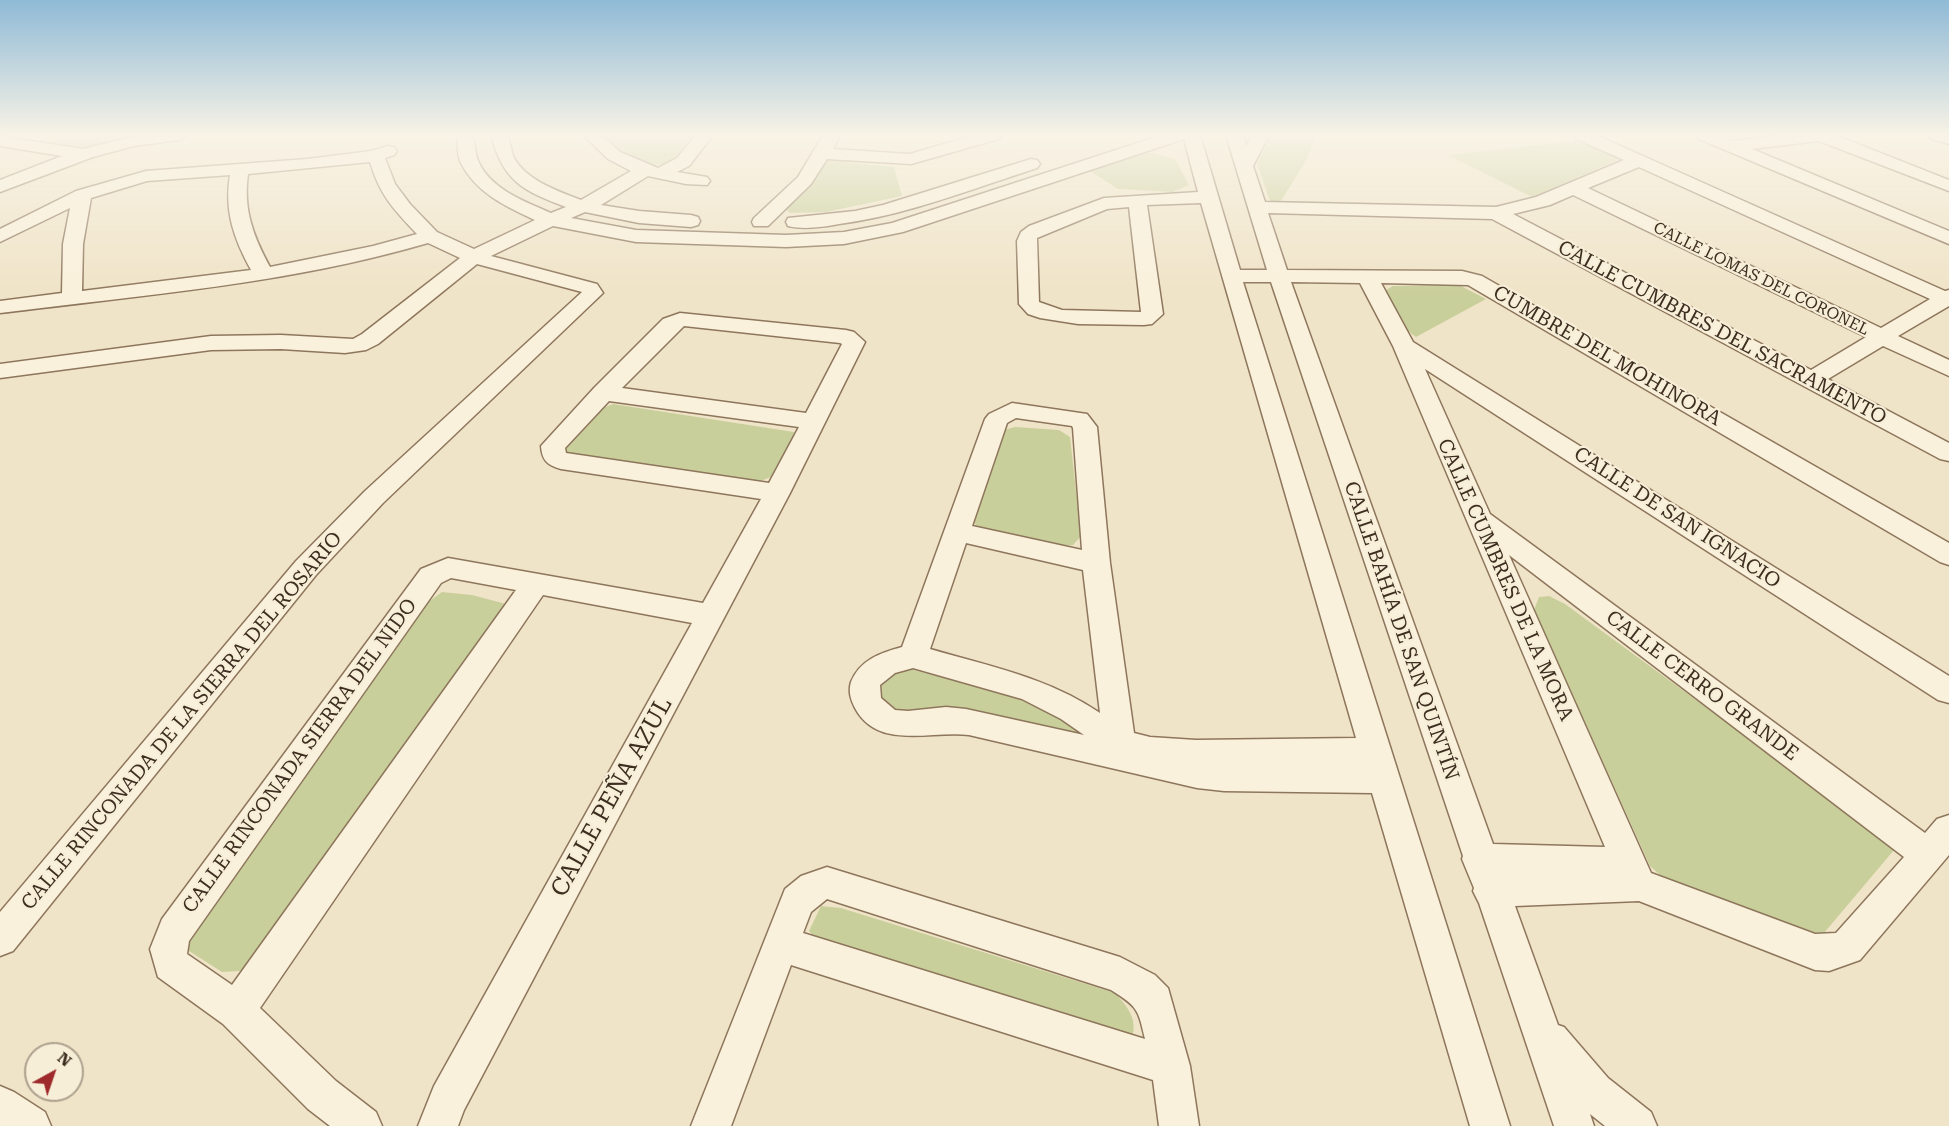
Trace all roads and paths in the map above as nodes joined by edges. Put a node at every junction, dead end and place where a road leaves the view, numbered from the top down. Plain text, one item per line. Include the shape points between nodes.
1 (107, 188) edge
2 (239, 188) edge
3 (388, 188) edge
4 (491, 188) edge
5 (538, 188) edge
6 (609, 188) edge
7 (796, 188) edge
8 (958, 188) edge
9 (1008, 188) edge
10 (1206, 188) edge
11 (1251, 188) edge
12 (1574, 188) joint
13 (1698, 188) edge
14 (1828, 188) edge
15 (82, 195) junction
16 (1209, 197) junction
17 (1137, 200) junction
18 (574, 204) junction
19 (1258, 207) junction
20 (1496, 213) junction
21 (544, 217) junction
22 (761, 222) junction
23 (0, 236) edge
24 (430, 236) junction
25 (1949, 238) edge
26 (463, 252) junction
27 (264, 275) junction
28 (1232, 276) junction
29 (1279, 276) junction
30 (1367, 276) junction
31 (72, 298) junction
32 (1948, 298) edge
33 (0, 307) edge
34 (1882, 337) junction
35 (1404, 346) junction
36 (1949, 369) edge
37 (0, 371) edge
38 (1811, 380) junction
39 (602, 393) junction
40 (814, 422) junction
41 (1949, 453) edge
42 (777, 493) junction
43 (1477, 518) junction
44 (957, 532) junction
45 (1949, 555) edge
46 (1096, 563) junction
47 (535, 585) junction
48 (710, 615) junction
49 (913, 657) junction
50 (1949, 692) edge
51 (1121, 751) junction
52 (1381, 765) junction
53 (1938, 842) edge
54 (1479, 859) junction
55 (1634, 874) junction
56 (1490, 891) junction
57 (0, 939) edge
58 (781, 944) junction
59 (236, 1011) junction
60 (1540, 1029) junction
61 (1171, 1066) junction
62 (0, 1106) edge
63 (437, 1117) edge
64 (31, 1126) edge
65 (362, 1126) edge
66 (711, 1126) edge
67 (1179, 1126) edge
68 (1490, 1126) edge
69 (1574, 1126) edge
70 (1637, 1126) edge

1 - 15 street, CALLE RINCONADA DE LA SIERRA DEL ROSARIO
2 - 27 street via 237,215 242,233
3 - 24 street, CALLE RINCONADA DE LA SIERRA DEL ROSARIO
4 - 21 street via 505,199
5 - 18 street
6 - 18 street
7 - 22 street
8 - 22 street via 880,212 816,222
9 - 21 street via 896,228 844,238 786,241 636,236
10 - 16 street
11 - 19 street, CALLE BAHÍA DE SAN QUINTÍN
12 - 20 street via 1521,209
12 - 34 street, CALLE LOMAS DEL CORONEL
13 - 32 street
14 - 25 street
15 - 23 street, CALLE RINCONADA DE LA SIERRA DEL ROSARIO
15 - 31 street via 74,244
16 - 17 street
16 - 28 street
17 - 17 street via 1104,204 1031,233 1027,241 1032,308 1048,315 1136,320 1152,314
18 - 21 street
18 - 22 street via 634,217
19 - 20 street
19 - 29 street, CALLE BAHÍA DE SAN QUINTÍN
20 - 38 street, CALLE CUMBRES DEL SACRAMENTO
21 - 26 street via 504,241
24 - 26 street, CALLE RINCONADA DE LA SIERRA DEL ROSARIO
24 - 27 street
26 - 37 street via 370,339 358,345 211,343
26 - 57 street, CALLE RINCONADA DE LA SIERRA DEL ROSARIO via 590,288 593,293 374,497 306,568
27 - 31 street
28 - 29 street, CUMBRE DEL MOHINORA
28 - 52 street
29 - 30 street, CUMBRE DEL MOHINORA
29 - 54 street, CALLE BAHÍA DE SAN QUINTÍN
30 - 35 street, CALLE CUMBRES DE LA MORA
30 - 45 street, CUMBRE DEL MOHINORA via 1462,277 1480,283
31 - 33 street
32 - 34 street
34 - 36 street, CALLE LOMAS DEL CORONEL
34 - 38 street
35 - 43 street, CALLE CUMBRES DE LA MORA
35 - 50 street, CALLE DE SAN IGNACIO
38 - 41 street, CALLE CUMBRES DEL SACRAMENTO
39 - 40 street
39 - 40 street, CALLE PEÑA AZUL via 671,324 680,320 850,338 854,346
39 - 42 street, CALLE PEÑA AZUL via 554,446 554,456 561,461
40 - 42 street, CALLE PEÑA AZUL
42 - 48 street, CALLE PEÑA AZUL
43 - 53 street, CALLE CERRO GRANDE
43 - 55 street, CALLE CUMBRES DE LA MORA
44 - 46 street
44 - 46 street via 1000,415 1012,410 1071,416 1085,427
44 - 49 street
46 - 51 street
47 - 48 street, CALLE RINCONADA SIERRA DEL NIDO
47 - 59 street
47 - 59 street, CALLE RINCONADA SIERRA DEL NIDO via 448,568 431,576 175,931 168,949 171,964
48 - 63 street, CALLE PEÑA AZUL
49 - 51 street via 1030,689 1072,710
49 - 51 street via 882,666 865,684 867,705 885,719 915,724 969,722
51 - 52 street via 1197,774 1224,777
52 - 68 street
53 - 55 street via 1846,948 1829,953 1815,951
54 - 55 street
54 - 56 street, CALLE BAHÍA DE SAN QUINTÍN
55 - 56 street
56 - 60 street, CALLE BAHÍA DE SAN QUINTÍN
58 - 61 street
58 - 61 street via 797,901 813,887 827,883 1131,981 1155,1001
58 - 66 street
59 - 65 street, CALLE RINCONADA SIERRA DEL NIDO via 322,1095
60 - 69 street, CALLE BAHÍA DE SAN QUINTÍN
60 - 70 street via 1594,1092
61 - 67 street
62 - 64 street

